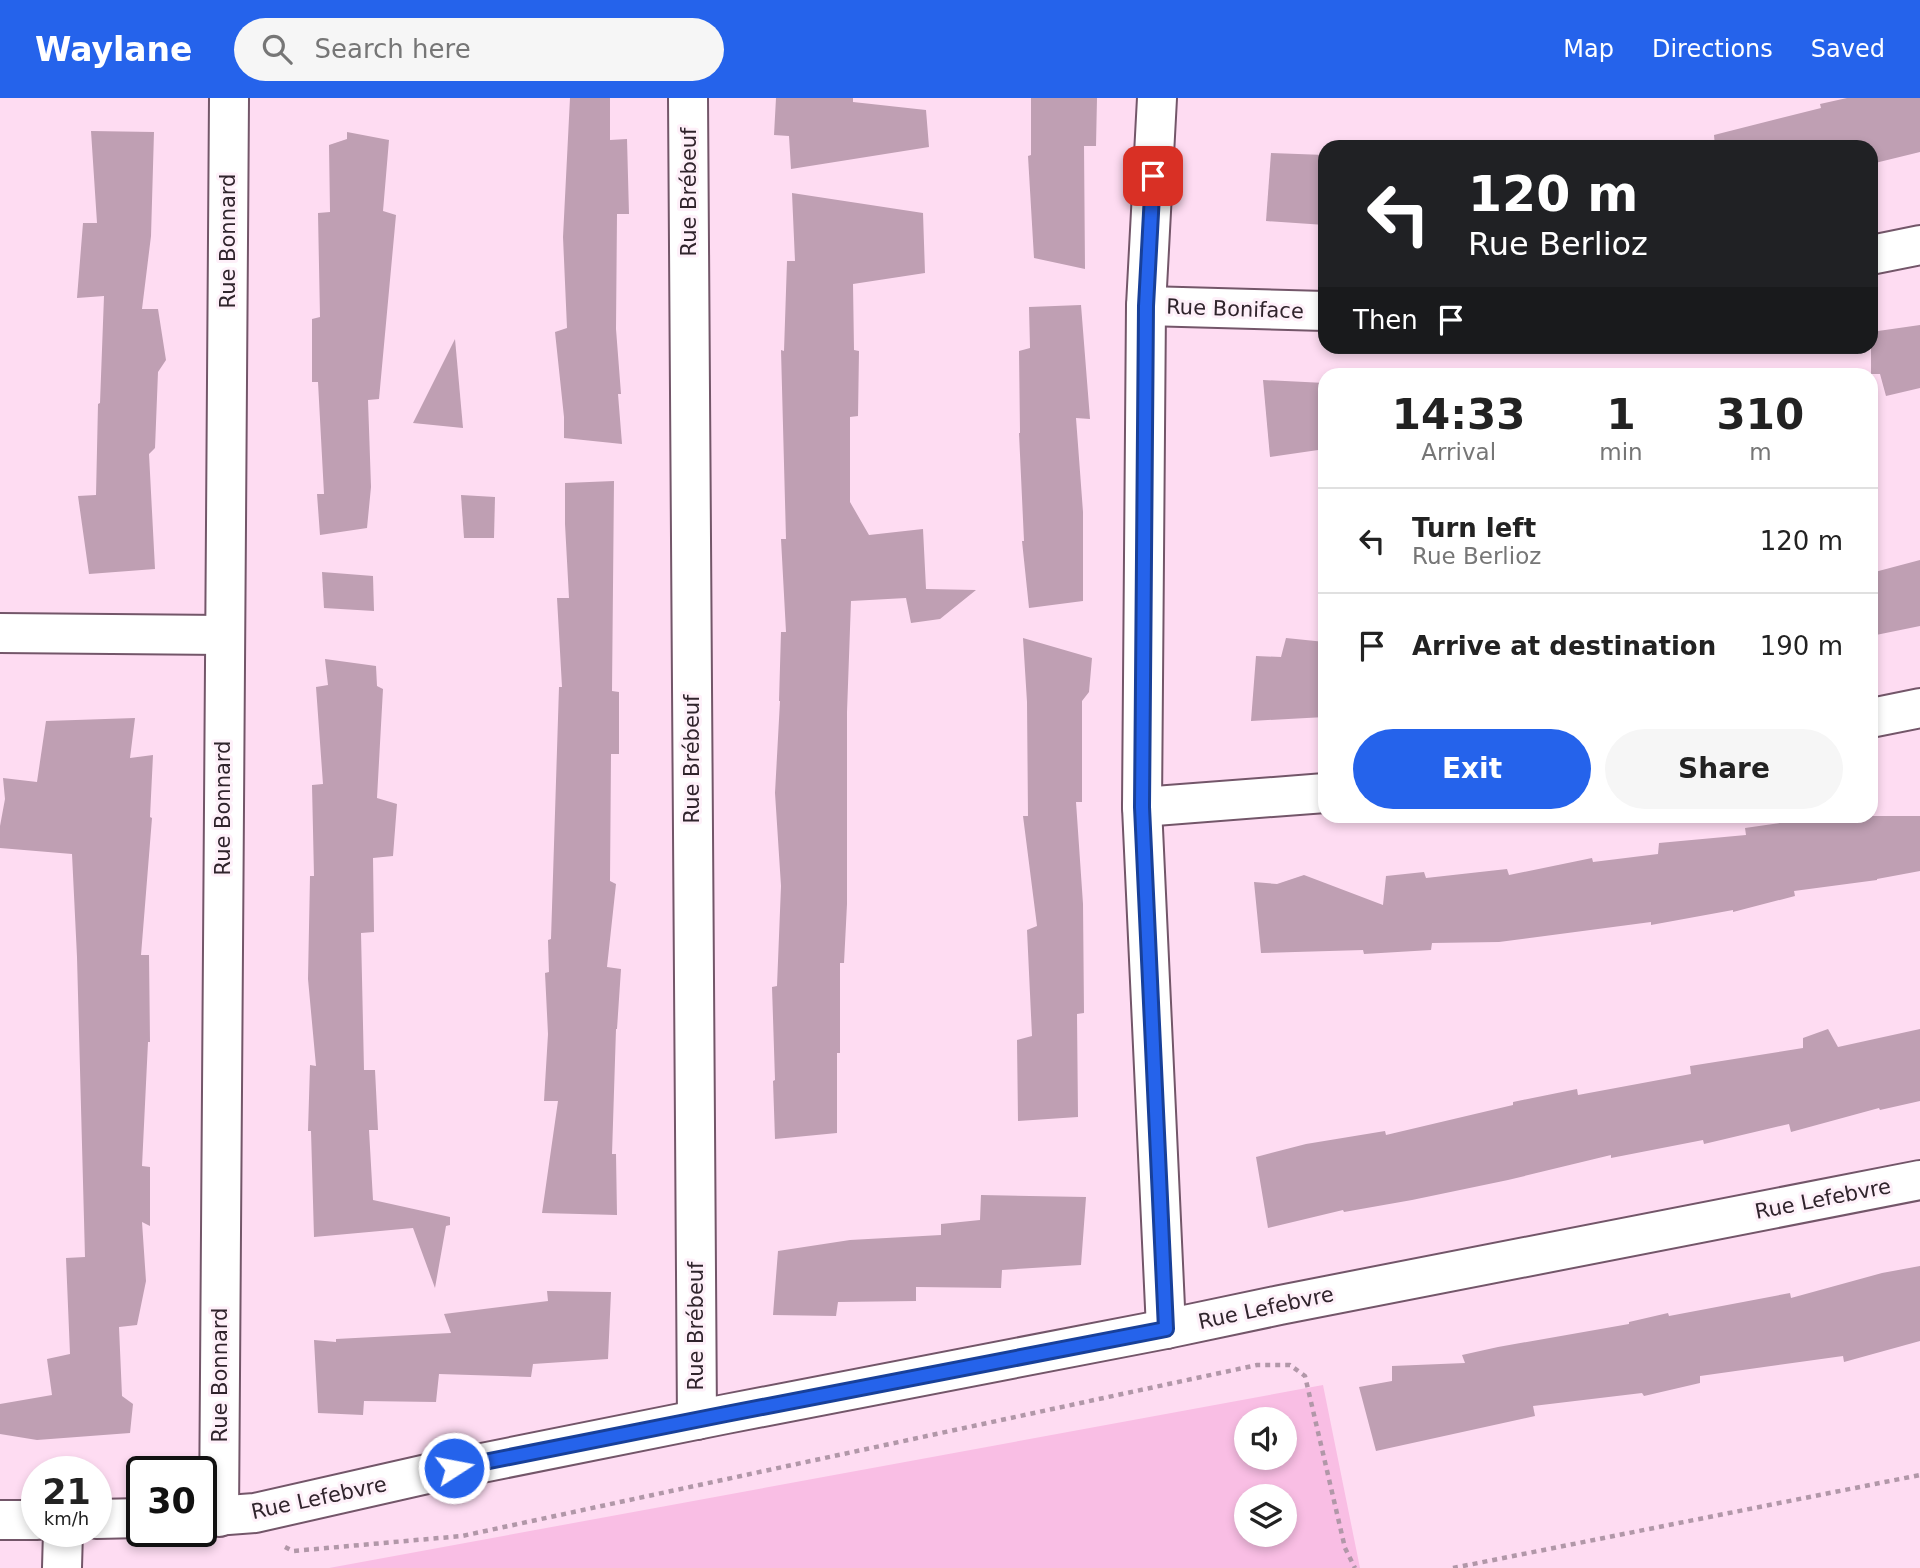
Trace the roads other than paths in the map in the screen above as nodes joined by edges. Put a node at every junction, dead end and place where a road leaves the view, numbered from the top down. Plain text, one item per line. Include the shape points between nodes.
1 (229, 98) edge
2 (688, 98) edge
3 (1157, 98) edge
4 (1920, 245) edge
5 (1878, 254) edge
6 (1146, 306) junction
7 (1318, 311) edge
8 (0, 633) edge
9 (224, 635) junction
10 (1920, 708) edge
11 (1878, 717) edge
12 (1318, 794) edge
13 (1142, 807) junction
14 (1920, 1180) edge
15 (1166, 1329) junction
16 (697, 1420) junction
17 (211, 1456) edge
18 (217, 1516) edge
19 (0, 1520) edge
20 (21, 1520) edge
21 (63, 1547) edge
22 (62, 1568) edge

1 - 9 street, Rue Bonnard
2 - 16 street, Rue Brébeuf
3 - 6 street
4 - 5 street
6 - 7 street, Rue Boniface
6 - 13 street
8 - 9 street
9 - 17 street, Rue Bonnard
10 - 11 street
12 - 13 street
13 - 15 street
14 - 15 street, Rue Lefebvre
15 - 16 street, Rue Lefebvre
16 - 18 street, Rue Lefebvre via 255,1513
19 - 20 street
21 - 22 street

